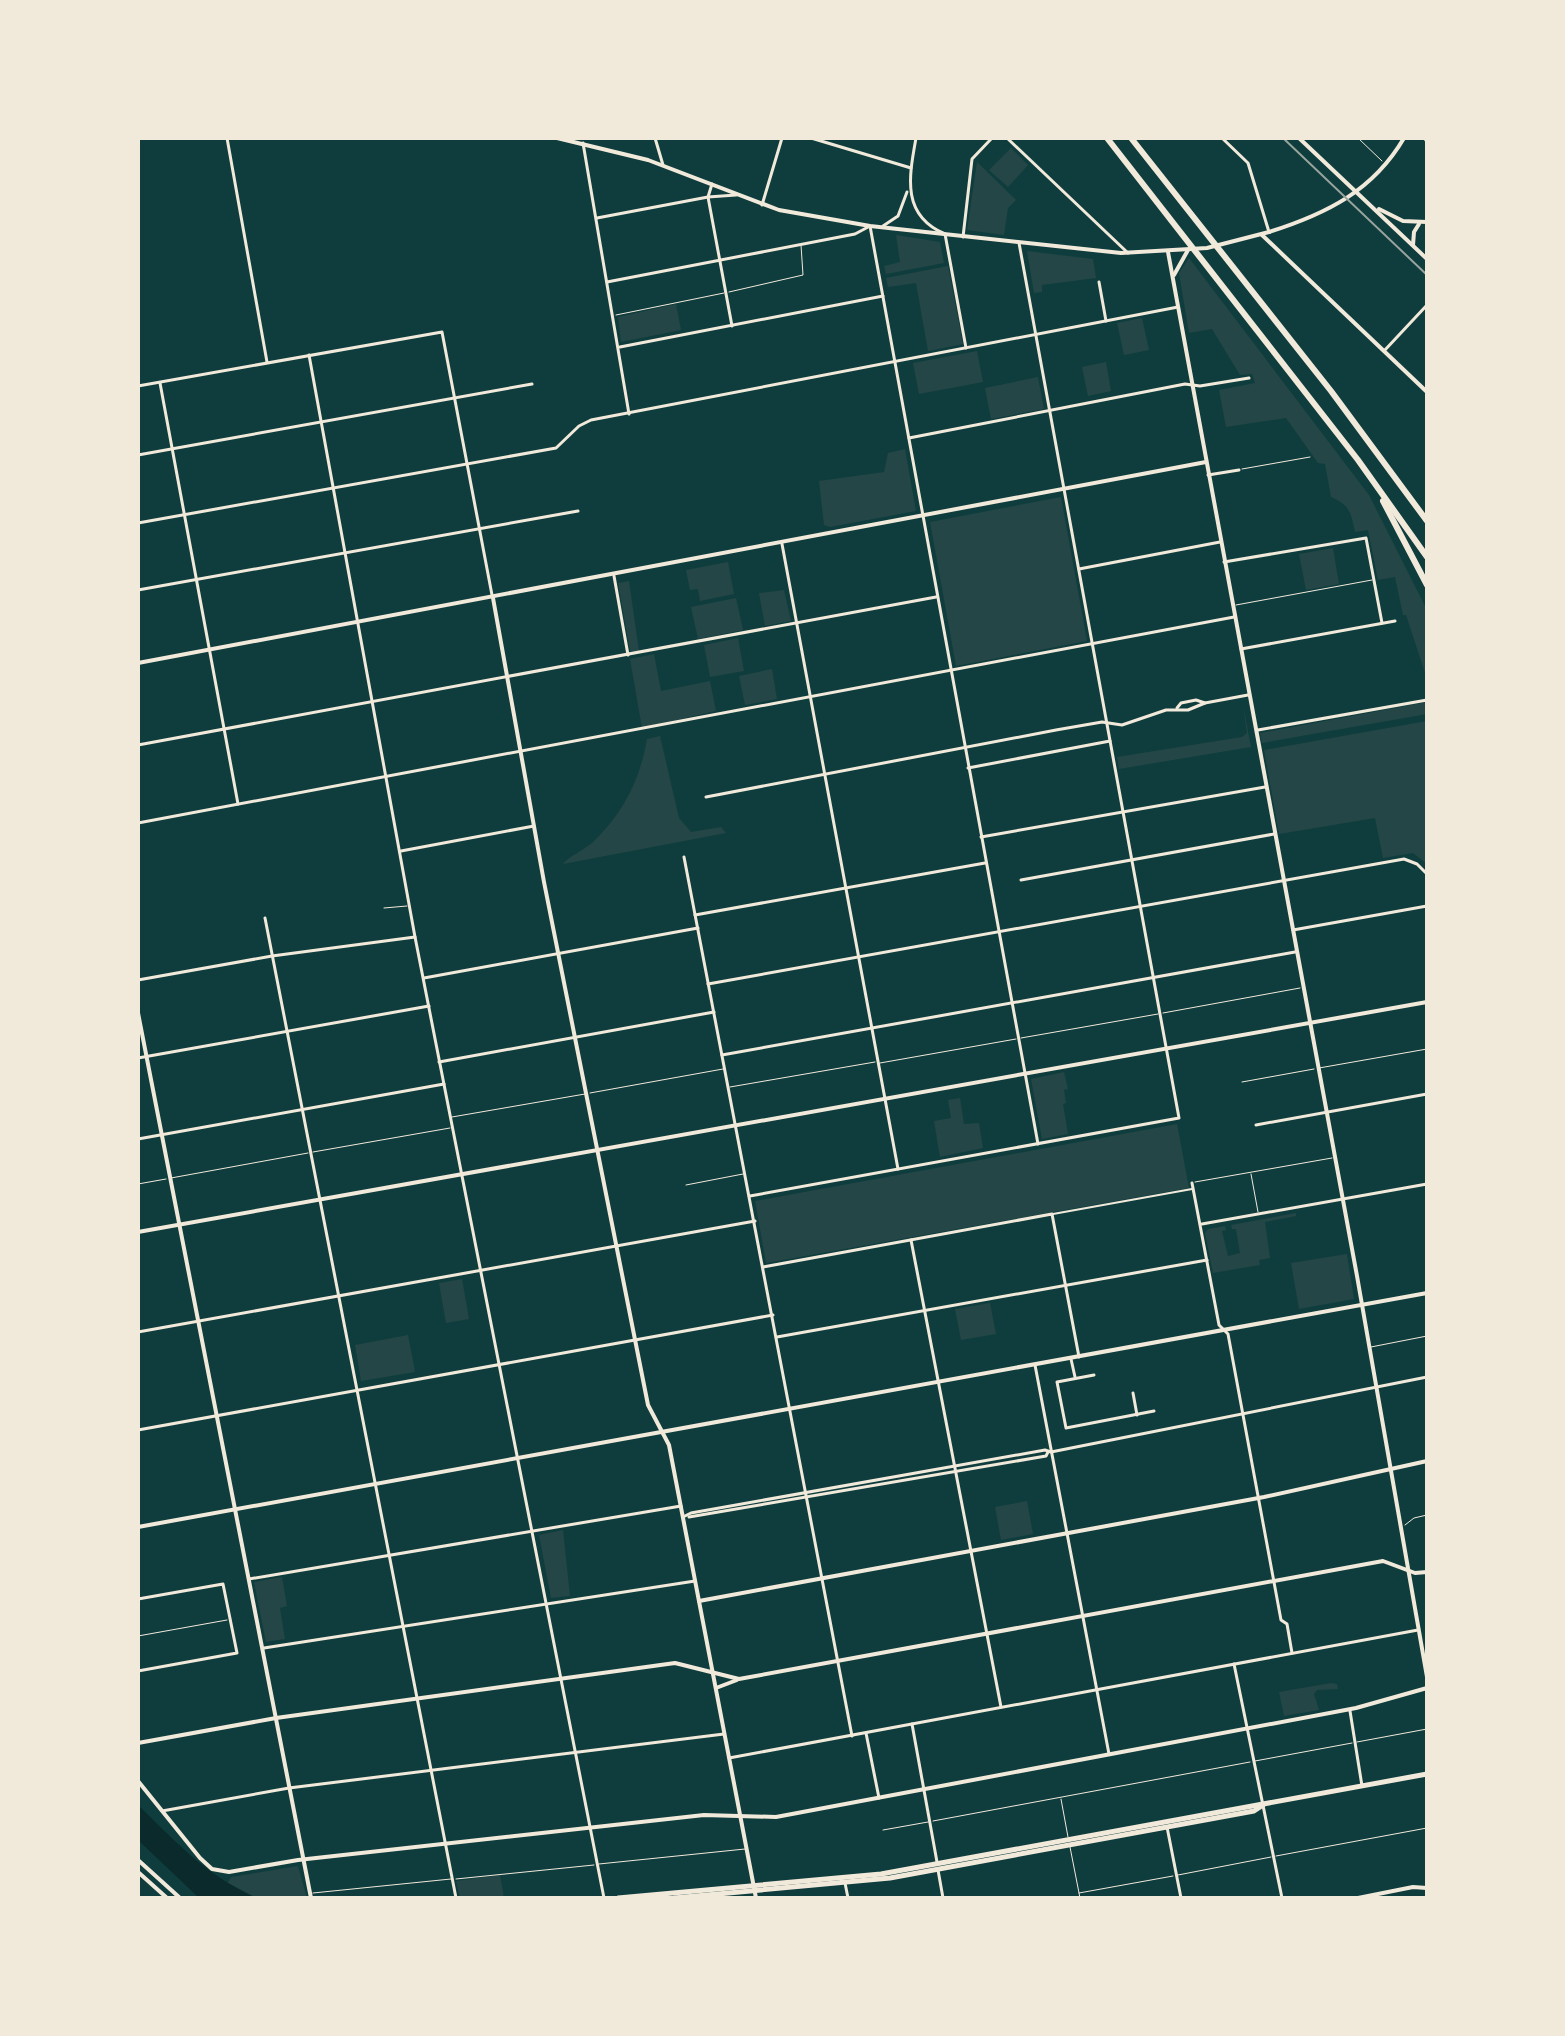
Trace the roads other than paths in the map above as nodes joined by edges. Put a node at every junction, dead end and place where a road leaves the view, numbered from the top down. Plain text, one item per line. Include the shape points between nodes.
1 (227, 138) edge
2 (557, 138) edge
3 (655, 138) edge
4 (782, 138) edge
5 (811, 138) edge
6 (916, 138) edge
7 (992, 138) edge
8 (1007, 138) edge
9 (1107, 138) edge
10 (1131, 138) edge
11 (1222, 138) edge
12 (1299, 138) edge
13 (1358, 138) edge
14 (1404, 138) edge
15 (583, 143) junction
16 (663, 165) junction
17 (1386, 165) junction
18 (911, 168) junction
19 (712, 184) junction
20 (908, 184) junction
21 (1359, 192) junction
22 (739, 195) junction
23 (708, 197) junction
24 (762, 205) junction
25 (1377, 208) junction
26 (596, 218) junction
27 (1424, 222) edge
28 (870, 226) junction
29 (881, 227) junction
30 (1269, 232) junction
31 (945, 234) junction
32 (1262, 235) junction
33 (963, 237) junction
34 (1019, 243) junction
35 (801, 245) junction
36 (1413, 246) junction
37 (1188, 250) junction
38 (1168, 252) junction
39 (1128, 253) junction
40 (1427, 259) edge
41 (720, 260) junction
42 (1172, 277) junction
43 (607, 282) junction
44 (1099, 282) dead end
45 (726, 293) junction
46 (883, 296) junction
47 (1427, 305) edge
48 (1178, 307) junction
49 (613, 316) junction
50 (1106, 321) junction
51 (732, 326) junction
52 (1036, 334) junction
53 (618, 348) junction
54 (966, 348) junction
55 (1384, 351) junction
56 (309, 355) junction
57 (267, 362) junction
58 (895, 362) junction
59 (1249, 378) dead end
60 (160, 382) junction
61 (532, 384) dead end
62 (1192, 385) junction
63 (138, 386) edge
64 (1427, 392) edge
65 (456, 398) junction
66 (1049, 410) junction
67 (629, 414) junction
68 (322, 422) junction
69 (909, 438) junction
70 (172, 449) junction
71 (138, 455) edge
72 (1310, 457) dead end
73 (1358, 460) junction
74 (1206, 462) junction
75 (468, 463) junction
76 (1239, 470) joint
77 (1208, 475) junction
78 (333, 487) junction
79 (1064, 489) junction
80 (578, 511) dead end
81 (184, 514) junction
82 (923, 517) junction
83 (1427, 521) edge
84 (138, 523) edge
85 (480, 529) junction
86 (1220, 542) junction
87 (782, 544) junction
88 (346, 552) junction
89 (1427, 557) edge
90 (1224, 562) junction
91 (1078, 569) junction
92 (614, 576) junction
93 (196, 579) junction
94 (1375, 579) junction
95 (1427, 585) edge
96 (138, 590) edge
97 (938, 596) junction
98 (493, 598) junction
99 (1232, 605) junction
100 (1234, 617) junction
101 (1395, 621) dead end
102 (358, 623) junction
103 (1382, 623) junction
104 (796, 624) junction
105 (1092, 645) junction
106 (1239, 649) junction
107 (209, 650) junction
108 (628, 655) junction
109 (138, 663) edge
110 (951, 672) junction
111 (508, 678) junction
112 (1248, 695) junction
113 (810, 699) junction
114 (1427, 700) edge
115 (373, 702) junction
116 (1205, 703) junction
117 (1177, 708) junction
118 (1106, 723) junction
119 (224, 729) junction
120 (1254, 731) junction
121 (1110, 741) junction
122 (138, 745) edge
123 (964, 747) junction
124 (521, 753) junction
125 (968, 768) junction
126 (824, 774) junction
127 (386, 778) junction
128 (1265, 787) junction
129 (706, 797) dead end
130 (238, 804) junction
131 (1122, 812) junction
132 (138, 823) edge
133 (534, 826) junction
134 (1274, 834) junction
135 (980, 837) junction
136 (401, 851) junction
137 (684, 857) dead end
138 (1131, 860) junction
139 (985, 863) junction
140 (1427, 874) edge
141 (1021, 880) dead end
142 (1282, 881) junction
143 (844, 888) junction
144 (409, 906) junction
145 (1427, 906) edge
146 (1140, 907) junction
147 (384, 908) dead end
148 (695, 915) junction
149 (265, 918) dead end
150 (698, 928) junction
151 (1291, 930) junction
152 (998, 932) junction
153 (415, 937) junction
154 (1295, 952) junction
155 (560, 954) junction
156 (272, 956) junction
157 (857, 957) junction
158 (424, 978) junction
159 (1154, 978) junction
160 (138, 980) edge
161 (708, 984) junction
162 (1302, 988) junction
163 (1427, 1002) edge
164 (1012, 1003) junction
165 (429, 1006) junction
166 (714, 1012) junction
167 (138, 1013) edge
168 (1160, 1013) junction
169 (1309, 1024) junction
170 (871, 1028) junction
171 (287, 1031) junction
172 (576, 1037) junction
173 (1018, 1038) junction
174 (1167, 1048) junction
175 (1427, 1049) edge
176 (722, 1055) junction
177 (146, 1057) junction
178 (138, 1058) edge
179 (439, 1062) junction
180 (877, 1062) junction
181 (725, 1069) junction
182 (1318, 1069) junction
183 (1025, 1074) junction
184 (1242, 1082) dead end
185 (444, 1084) junction
186 (729, 1087) junction
187 (587, 1093) junction
188 (1427, 1094) edge
189 (884, 1099) junction
190 (302, 1109) junction
191 (1326, 1113) junction
192 (450, 1118) junction
193 (736, 1125) junction
194 (1256, 1125) dead end
195 (452, 1127) junction
196 (162, 1135) junction
197 (138, 1139) edge
198 (1038, 1144) junction
199 (598, 1149) junction
200 (310, 1153) junction
201 (1334, 1157) junction
202 (898, 1169) junction
203 (1251, 1172) junction
204 (461, 1174) junction
205 (746, 1174) junction
206 (170, 1178) junction
207 (1192, 1183) joint
208 (138, 1184) edge
209 (1427, 1184) edge
210 (686, 1185) dead end
211 (1194, 1189) junction
212 (750, 1196) junction
213 (320, 1199) junction
214 (1343, 1199) junction
215 (1052, 1214) junction
216 (1259, 1214) junction
217 (755, 1221) junction
218 (179, 1225) junction
219 (1200, 1225) junction
220 (138, 1232) edge
221 (911, 1240) junction
222 (617, 1246) junction
223 (1207, 1260) junction
224 (763, 1267) junction
225 (480, 1271) junction
226 (1066, 1286) junction
227 (1427, 1293) edge
228 (339, 1296) junction
229 (1362, 1305) junction
230 (924, 1311) junction
231 (773, 1315) junction
232 (198, 1322) junction
233 (1224, 1330) junction
234 (138, 1332) edge
235 (1427, 1336) edge
236 (777, 1337) junction
237 (635, 1340) junction
238 (1368, 1348) junction
239 (1079, 1357) junction
240 (1071, 1359) junction
241 (498, 1365) junction
242 (1035, 1365) junction
243 (1094, 1375) dead end
244 (1075, 1377) junction
245 (1427, 1377) edge
246 (938, 1383) junction
247 (1376, 1388) junction
248 (358, 1390) junction
249 (1133, 1393) dead end
250 (790, 1409) junction
251 (1154, 1411) dead end
252 (1137, 1415) junction
253 (1243, 1415) junction
254 (216, 1416) junction
255 (138, 1430) edge
256 (661, 1431) junction
257 (1050, 1452) junction
258 (518, 1457) junction
259 (1427, 1461) edge
260 (954, 1466) junction
261 (1391, 1469) junction
262 (955, 1472) junction
263 (376, 1484) junction
264 (805, 1492) junction
265 (1258, 1498) junction
266 (807, 1499) junction
267 (681, 1506) junction
268 (235, 1510) junction
269 (1427, 1515) edge
270 (685, 1517) junction
271 (1402, 1525) junction
272 (138, 1527) edge
273 (534, 1531) junction
274 (1067, 1535) junction
275 (970, 1552) junction
276 (388, 1555) junction
277 (1408, 1570) junction
278 (1427, 1572) edge
279 (249, 1579) junction
280 (822, 1579) junction
281 (695, 1581) junction
282 (1274, 1582) junction
283 (138, 1599) edge
284 (699, 1601) junction
285 (548, 1604) junction
286 (1083, 1618) junction
287 (230, 1619) junction
288 (402, 1626) junction
289 (1418, 1630) junction
290 (986, 1635) junction
291 (138, 1636) edge
292 (262, 1648) junction
293 (1292, 1653) junction
294 (838, 1662) junction
295 (1234, 1664) junction
296 (138, 1671) edge
297 (712, 1672) junction
298 (1427, 1677) edge
299 (562, 1678) junction
300 (739, 1679) junction
301 (716, 1688) junction
302 (1427, 1688) edge
303 (1097, 1690) junction
304 (417, 1699) junction
305 (1001, 1708) junction
306 (1349, 1709) junction
307 (276, 1718) junction
308 (912, 1724) junction
309 (1248, 1728) junction
310 (1427, 1729) edge
311 (866, 1733) junction
312 (724, 1734) junction
313 (852, 1736) junction
314 (138, 1743) edge
315 (1355, 1743) junction
316 (577, 1753) junction
317 (1109, 1754) junction
318 (729, 1758) junction
319 (1256, 1761) junction
320 (431, 1771) junction
321 (1427, 1774) edge
322 (138, 1781) edge
323 (1362, 1786) junction
324 (289, 1788) junction
325 (924, 1789) junction
326 (1061, 1797) junction
327 (879, 1798) junction
328 (1264, 1804) junction
329 (161, 1811) junction
330 (741, 1818) junction
331 (931, 1822) junction
332 (1167, 1826) junction
333 (591, 1828) junction
334 (1427, 1828) edge
335 (883, 1830) dead end
336 (1069, 1842) junction
337 (445, 1843) junction
338 (747, 1849) junction
339 (1274, 1857) junction
340 (303, 1859) junction
341 (138, 1860) edge
342 (598, 1864) junction
343 (938, 1866) junction
344 (138, 1872) edge
345 (1176, 1875) junction
346 (452, 1879) junction
347 (845, 1883) junction
348 (1427, 1885) edge
349 (755, 1890) edge
350 (1079, 1893) junction
351 (311, 1896) edge
352 (167, 1898) edge
353 (180, 1898) edge
354 (456, 1898) edge
355 (604, 1898) edge
356 (618, 1898) edge
357 (674, 1898) edge
358 (848, 1898) edge
359 (943, 1898) edge
360 (1080, 1898) edge
361 (1181, 1898) edge
362 (1282, 1898) edge
363 (1358, 1898) edge

1 - 57 street
2 - 15 main road
3 - 16 street
4 - 24 street
5 - 18 street
6 - 18 street
7 - 33 street via 972,159
8 - 39 street
9 - 73 highway
10 - 83 highway
11 - 30 street via 1248,163
12 - 21 main road
13 - 17 lane
14 - 17 main road
15 - 16 main road
15 - 26 street
16 - 19 main road
17 - 21 main road
18 - 20 street
19 - 22 main road
19 - 23 street
20 - 29 street via 899,214
20 - 31 street via 919,216
21 - 25 main road
21 - 30 main road
22 - 23 street
22 - 24 main road
23 - 26 street
23 - 41 street
24 - 28 main road
25 - 27 main road via 1403,221
25 - 36 main road
26 - 43 street
27 - 36 main road via 1414,230
28 - 29 main road
28 - 35 street via 857,234
28 - 46 street
29 - 31 main road
30 - 32 main road
31 - 33 main road
31 - 54 street
32 - 37 main road
32 - 55 main road
33 - 34 main road
34 - 39 main road
34 - 52 street
35 - 41 street
35 - 45 lane via 805,269 797,279
36 - 40 main road
37 - 38 main road
37 - 42 main road
38 - 39 main road
38 - 42 main road
41 - 43 street
41 - 45 street
42 - 48 main road
43 - 49 street
44 - 50 street
45 - 49 lane
45 - 51 street
46 - 51 street
46 - 58 street
47 - 55 street
48 - 50 street
48 - 62 main road
49 - 53 street
50 - 52 street
51 - 53 street
52 - 54 street
52 - 66 street
53 - 67 street
54 - 58 street
55 - 64 main road
56 - 57 street
56 - 65 street via 442,332
56 - 68 street
57 - 60 street
58 - 67 street
58 - 69 street
59 - 62 street
60 - 63 street
60 - 70 street
61 - 65 street
62 - 66 street
62 - 74 main road
65 - 68 street
65 - 75 street
66 - 69 street
66 - 79 street
67 - 75 street via 583,423 556,448
68 - 70 street
68 - 78 street
69 - 82 street
70 - 71 street
70 - 81 street
72 - 76 lane
73 - 89 highway
73 - 95 highway
74 - 77 main road
74 - 79 main road
75 - 78 street
75 - 85 street
76 - 77 street
77 - 86 main road
78 - 81 street
78 - 88 street
79 - 82 main road
79 - 91 street
80 - 85 street
81 - 84 street
81 - 93 street
82 - 87 main road
82 - 97 street
85 - 88 street
85 - 98 street
86 - 90 main road
86 - 91 street
87 - 92 main road
87 - 104 street
88 - 93 street
88 - 102 street
90 - 94 street via 1366,538
90 - 99 main road
91 - 105 street
92 - 98 main road
92 - 108 street
93 - 96 street
93 - 107 street
94 - 99 lane
94 - 103 street
97 - 104 street
97 - 110 street
98 - 102 main road
98 - 111 main road
99 - 100 main road
100 - 105 street
100 - 106 main road
101 - 103 street
102 - 107 main road
102 - 115 street
103 - 106 street
104 - 108 street
104 - 113 street
105 - 110 street
105 - 118 street
106 - 112 main road
107 - 109 main road
107 - 119 street
108 - 111 street
110 - 113 street
110 - 123 street
111 - 115 street
111 - 124 main road
112 - 116 street
112 - 120 main road
113 - 124 street
113 - 126 street
114 - 120 street
115 - 119 street
115 - 127 street
116 - 117 street
116 - 117 street via 1193,700
117 - 118 street via 1132,723
118 - 121 street
118 - 123 street
119 - 122 street
119 - 130 street
120 - 128 main road
121 - 125 street
121 - 131 street
123 - 125 street
123 - 126 street
124 - 127 street
124 - 133 main road
125 - 135 street
126 - 129 street
126 - 143 street
127 - 130 street
127 - 136 street
128 - 131 street
128 - 134 main road
130 - 132 street
131 - 135 street
131 - 138 street
133 - 136 street
133 - 155 main road
134 - 138 street
134 - 142 main road
135 - 139 street
136 - 144 street
137 - 148 street
138 - 141 street
138 - 146 street
139 - 143 street
139 - 152 street
140 - 142 street via 1404,859
142 - 146 street
142 - 151 main road
143 - 148 street
143 - 157 street
144 - 147 lane
144 - 153 street
145 - 151 street
146 - 152 street
146 - 159 street
148 - 150 street
149 - 156 street
150 - 155 street
150 - 161 street
151 - 154 main road
152 - 157 street
152 - 164 street
153 - 156 street
153 - 158 street
154 - 159 street
154 - 162 main road
155 - 158 street
155 - 172 main road
156 - 160 street
156 - 171 street
157 - 161 street
157 - 170 street
158 - 165 street
159 - 164 street
159 - 168 street
161 - 166 street
162 - 168 lane
162 - 169 main road
163 - 169 main road
164 - 170 street
164 - 173 street
165 - 171 street
165 - 179 street
166 - 172 street
166 - 176 street
167 - 177 main road
168 - 173 lane
168 - 174 street
169 - 174 main road
169 - 182 main road
170 - 176 street
170 - 180 street
171 - 177 street
171 - 190 street
172 - 179 street
172 - 187 main road
173 - 180 lane
173 - 183 street
174 - 183 main road
174 - 198 street via 1179,1118
175 - 182 lane
176 - 181 street
177 - 178 street
177 - 196 main road
179 - 185 street
180 - 186 lane
180 - 189 street
181 - 186 street
181 - 187 lane
182 - 184 lane
182 - 191 main road
183 - 189 main road
183 - 198 street
185 - 190 street
185 - 192 street
186 - 193 street
187 - 192 lane
187 - 199 main road
188 - 191 street
189 - 193 main road
189 - 202 street
190 - 196 street
190 - 200 street
191 - 194 street
191 - 201 main road
192 - 195 street
193 - 199 main road
193 - 205 street
195 - 200 lane
195 - 204 street
196 - 197 street
196 - 206 main road
198 - 202 street
199 - 204 main road
199 - 222 main road
200 - 206 lane
200 - 213 street
201 - 203 lane
201 - 214 main road
202 - 212 street
203 - 207 lane
203 - 216 lane
204 - 213 main road
204 - 225 street
205 - 210 lane
205 - 212 street
206 - 208 lane
206 - 218 main road
207 - 211 street
209 - 214 street
211 - 215 street
211 - 219 street
212 - 217 street
213 - 218 main road
213 - 228 street
214 - 216 street
214 - 229 main road
215 - 221 street
215 - 226 street
216 - 219 street
217 - 222 street
217 - 224 street
218 - 220 main road
218 - 232 main road
219 - 223 street
221 - 224 street
221 - 230 street
222 - 225 street
222 - 237 main road
223 - 226 street
223 - 233 street
224 - 231 street
225 - 228 street
225 - 241 street
226 - 230 street
226 - 239 street
227 - 229 main road
228 - 232 street
228 - 248 street
229 - 233 main road
229 - 238 main road
230 - 236 street
230 - 246 street
231 - 236 street
231 - 237 street
232 - 234 street
232 - 254 main road
233 - 239 main road
233 - 253 street
235 - 238 lane
236 - 250 street
237 - 241 street
237 - 256 main road via 648,1405
238 - 247 main road
239 - 240 main road
240 - 242 main road
240 - 244 street
241 - 248 street
241 - 258 street
242 - 246 main road
242 - 257 street
243 - 244 street
244 - 252 street via 1057,1382 1066,1428
245 - 247 street
246 - 250 main road
246 - 260 street
247 - 253 street
247 - 261 main road
248 - 254 street
248 - 263 street
249 - 252 street
250 - 256 main road
250 - 264 street
251 - 252 street
253 - 257 street
253 - 265 street
254 - 255 street
254 - 268 main road
256 - 258 main road
256 - 267 main road via 669,1445
257 - 260 street
257 - 262 street
257 - 274 street
258 - 263 main road
258 - 273 street
259 - 261 main road
260 - 262 street
260 - 264 street
261 - 265 main road
261 - 271 main road
262 - 266 street
262 - 275 street
263 - 268 main road
263 - 276 street
264 - 266 street
264 - 270 street
265 - 274 main road
265 - 282 street
266 - 270 street
266 - 280 street
267 - 270 main road
267 - 273 street
268 - 272 main road
268 - 279 main road
269 - 271 lane
270 - 281 main road
271 - 277 main road
273 - 276 street
273 - 285 street
274 - 275 main road
274 - 286 street
275 - 280 main road
275 - 290 street
276 - 279 street
276 - 288 street
277 - 278 main road
277 - 282 main road via 1383,1561
277 - 289 main road
279 - 292 main road
280 - 284 main road
280 - 294 street
281 - 284 main road
281 - 285 street
282 - 286 main road
282 - 293 street
283 - 287 street via 223,1584
284 - 297 main road
285 - 288 street
285 - 299 street
286 - 290 main road
286 - 303 street
287 - 291 lane
287 - 296 street via 237,1653
288 - 292 street
288 - 304 street
289 - 293 street
289 - 298 main road
290 - 294 main road
290 - 305 street
292 - 307 main road
293 - 295 street
294 - 300 main road
294 - 313 street
295 - 303 street
295 - 309 street
297 - 299 main road via 680,1662
297 - 300 main road
297 - 301 main road
299 - 304 main road
299 - 316 street
300 - 301 main road
301 - 312 main road
302 - 306 main road
303 - 305 street
303 - 317 street
304 - 307 main road
304 - 320 street
305 - 308 street
306 - 309 main road
306 - 315 street
307 - 314 main road
307 - 324 main road
308 - 311 street
308 - 325 street
309 - 317 main road
309 - 319 street
310 - 315 lane
311 - 313 street
311 - 327 street
312 - 316 street
312 - 318 main road
313 - 318 street
315 - 319 lane
315 - 323 street
316 - 320 street
316 - 333 street
317 - 325 main road
318 - 330 main road
319 - 326 lane
319 - 328 street
320 - 324 street
320 - 337 street
321 - 323 main road
322 - 329 main road
323 - 328 main road
324 - 329 street
324 - 340 main road
325 - 327 main road
325 - 331 street
326 - 331 lane
326 - 336 lane
327 - 330 main road via 769,1818
328 - 332 main road via 1256,1810
328 - 336 main road
328 - 339 street
329 - 340 main road via 200,1858 219,1871
330 - 333 main road via 712,1815
330 - 338 main road
331 - 335 lane
331 - 343 street
332 - 336 main road
332 - 345 street
333 - 337 main road
333 - 342 street
334 - 339 lane
336 - 343 main road
336 - 350 lane
337 - 340 main road
337 - 346 street
338 - 342 lane
338 - 349 main road
339 - 345 lane
339 - 362 street
340 - 351 main road
341 - 353 main road
342 - 346 lane
342 - 355 street
343 - 347 main road
343 - 349 main road
343 - 359 street
344 - 352 main road
345 - 350 lane
345 - 361 street
346 - 351 lane
346 - 354 street
347 - 349 main road
347 - 358 street
348 - 363 main road
349 - 356 main road
349 - 357 main road
350 - 360 lane

